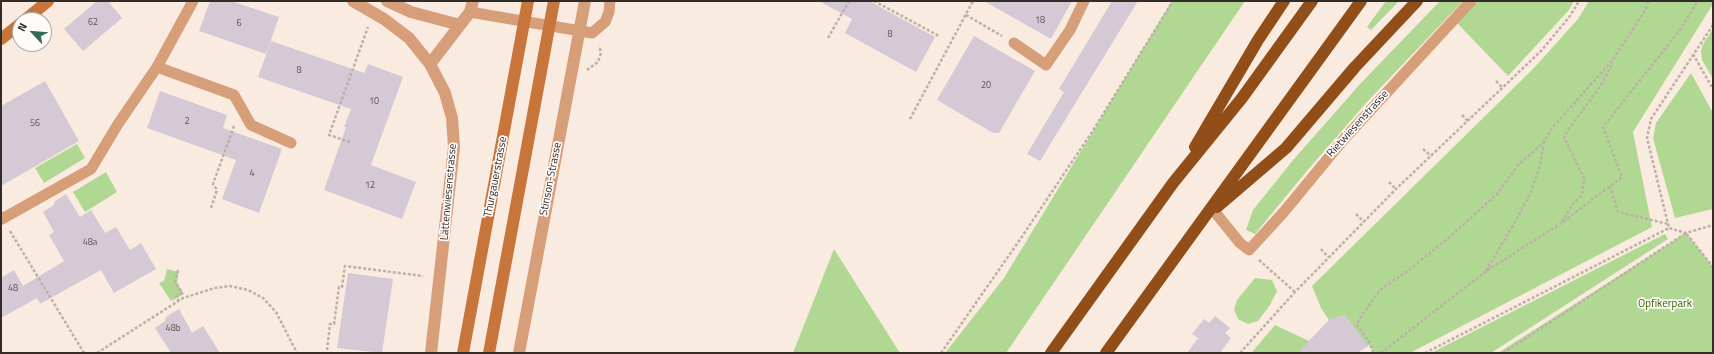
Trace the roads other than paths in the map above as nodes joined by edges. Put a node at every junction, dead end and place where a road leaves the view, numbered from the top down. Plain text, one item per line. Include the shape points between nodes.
1 (48, 1) edge
2 (193, 1) edge
3 (353, 1) edge
4 (387, 1) edge
5 (528, 1) edge
6 (554, 1) edge
7 (610, 1) edge
8 (1084, 1) edge
9 (1284, 1) edge
10 (1312, 1) edge
11 (1361, 1) edge
12 (1417, 1) edge
13 (1471, 1) edge
14 (584, 3) edge
15 (474, 9) edge
16 (35, 12) edge
17 (460, 25) junction
18 (12, 30) edge
19 (1, 39) edge
20 (1014, 43) road end
21 (430, 64) junction
22 (157, 67) junction
23 (291, 143) dead end
24 (1174, 183) junction
25 (1214, 211) junction
26 (2, 218) edge
27 (1201, 221) junction
28 (431, 353) edge
29 (463, 353) edge
30 (489, 353) edge
31 (519, 353) edge
32 (1050, 353) edge
33 (1106, 353) edge

1 - 16 main road
2 - 22 lane
3 - 21 street, Lättenwiesenstrasse via 384,19 409,38
4 - 17 street via 410,12
5 - 29 main road, Thurgauerstrasse
6 - 30 main road
7 - 15 lane via 605,22 592,33
8 - 20 lane via 1070,30 1046,65
9 - 24 highway via 1258,40
10 - 24 highway via 1242,98
11 - 27 highway
12 - 25 highway via 1350,73 1286,148
13 - 25 lane, Rietwiesenstrasse via 1344,139 1249,250 1240,243
14 - 31 street, Stinson-Strasse
15 - 17 street
17 - 21 street
18 - 19 main road
21 - 28 street, Lättenwiesenstrasse via 445,93 452,118 454,147
22 - 23 lane via 234,95 251,125
22 - 26 lane via 91,169
24 - 32 highway
25 - 27 highway
27 - 33 highway

